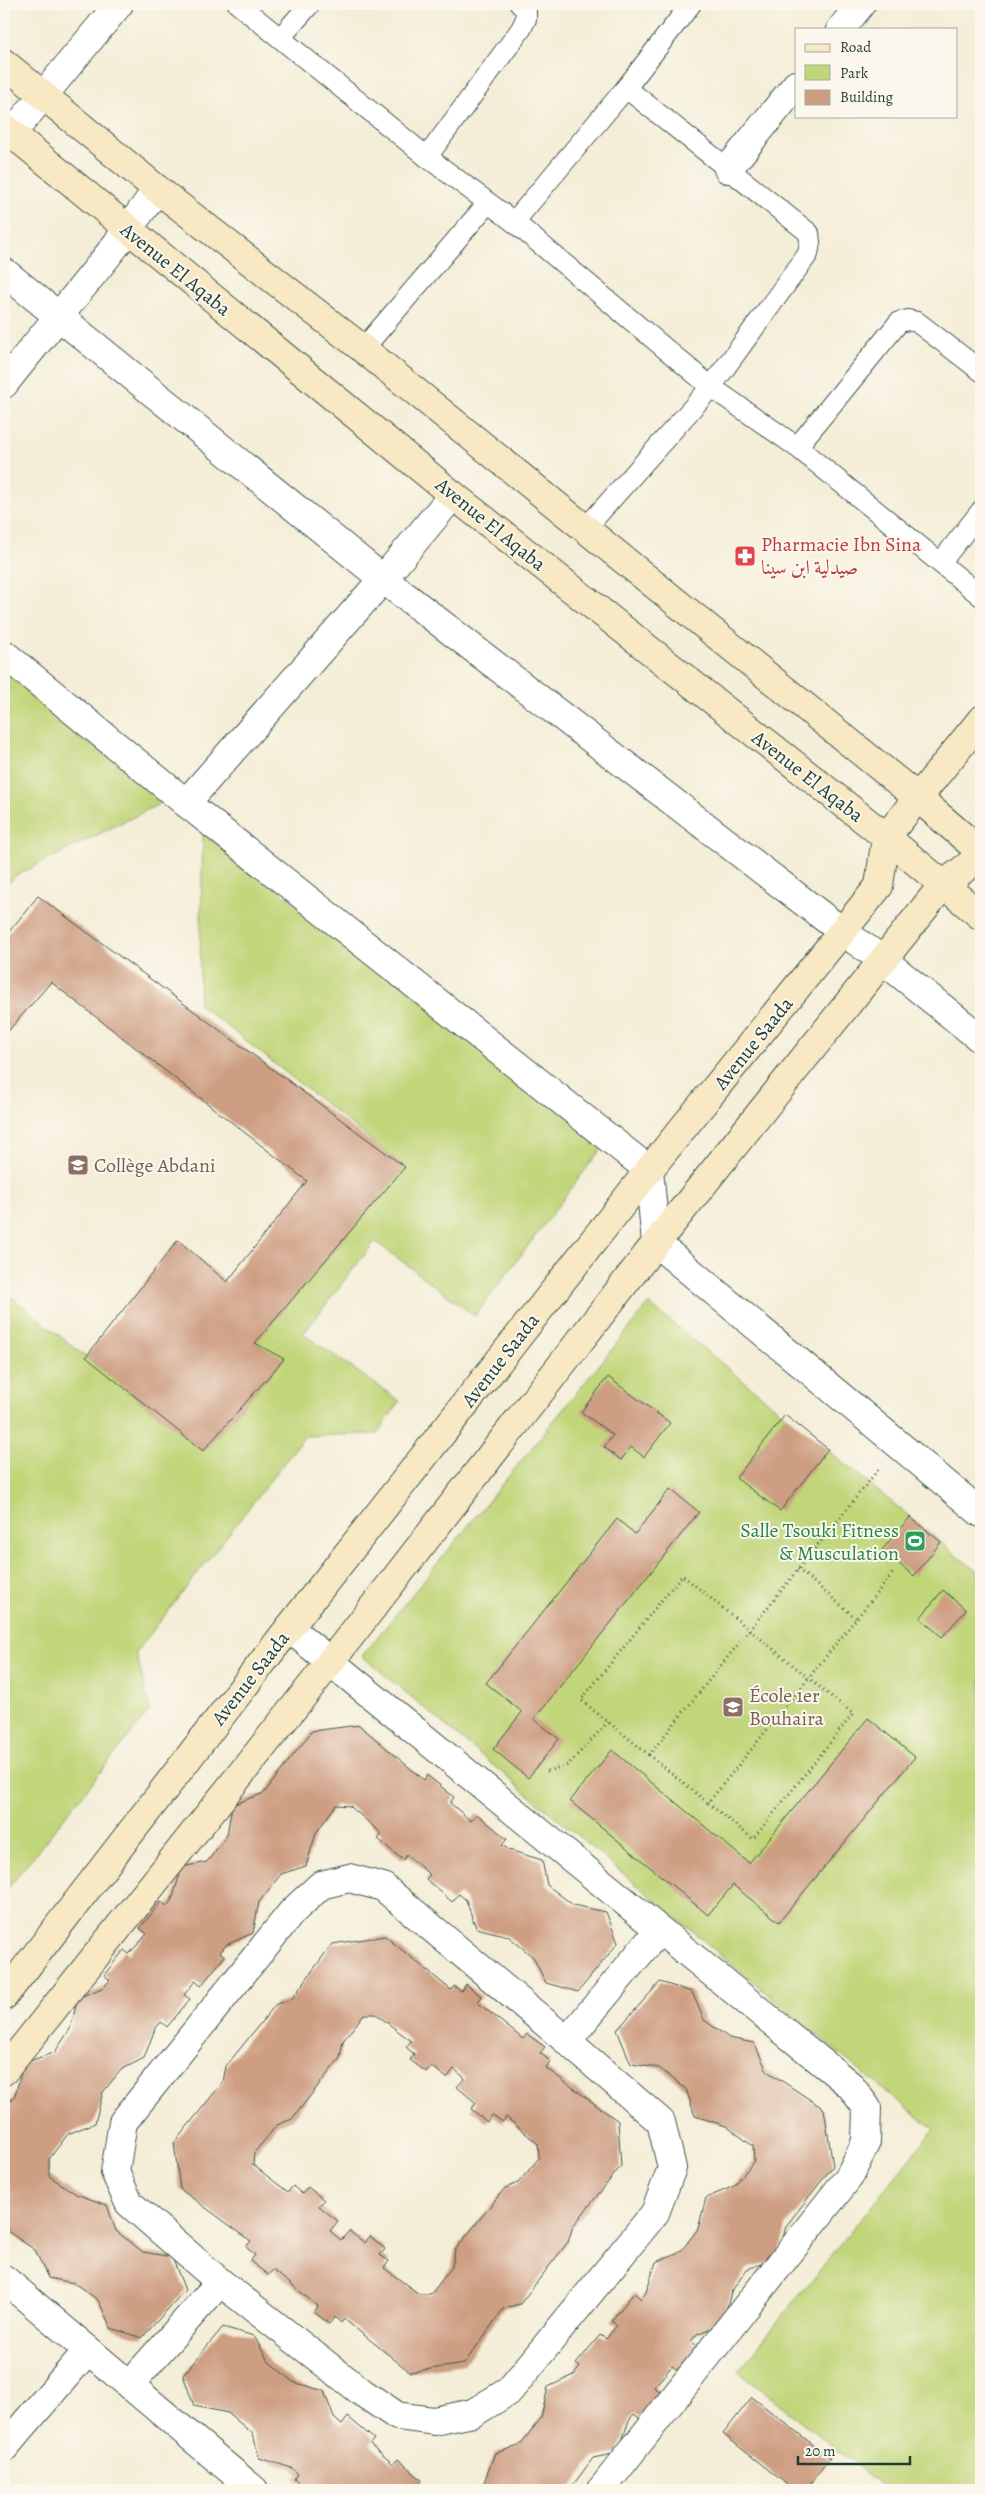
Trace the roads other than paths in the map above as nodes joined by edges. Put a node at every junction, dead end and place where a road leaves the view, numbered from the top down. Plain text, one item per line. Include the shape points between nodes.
1 (119, 4) edge
2 (238, 4) edge
3 (310, 4) edge
4 (520, 4) edge
5 (691, 4) edge
6 (861, 4) edge
7 (842, 28) edge
8 (281, 37) junction
9 (4, 63) edge
10 (795, 86) edge
11 (626, 88) junction
12 (44, 97) junction
13 (8, 130) edge
14 (427, 157) junction
15 (728, 169) junction
16 (157, 189) junction
17 (487, 204) junction
18 (514, 222) junction
19 (128, 231) junction
20 (4, 272) edge
21 (57, 315) junction
22 (363, 349) junction
23 (981, 371) edge
24 (4, 384) edge
25 (711, 387) junction
26 (797, 447) junction
27 (453, 495) junction
28 (981, 511) edge
29 (585, 529) junction
30 (941, 562) junction
31 (383, 579) junction
32 (981, 596) edge
33 (4, 654) edge
34 (981, 720) edge
35 (917, 797) junction
36 (186, 804) junction
37 (886, 837) junction
38 (981, 852) edge
39 (981, 856) edge
40 (943, 885) junction
41 (981, 916) edge
42 (843, 932) junction
43 (883, 960) junction
44 (981, 1039) edge
45 (649, 1170) junction
46 (656, 1243) junction
47 (981, 1513) edge
48 (289, 1628) junction
49 (331, 1661) junction
50 (659, 1930) junction
51 (4, 1996) edge
52 (567, 2041) junction
53 (4, 2071) edge
54 (4, 2279) edge
55 (220, 2282) junction
56 (88, 2350) junction
57 (129, 2385) junction
58 (4, 2448) edge
59 (254, 2490) edge
60 (601, 2490) edge

1 - 12 street
2 - 8 lane
3 - 8 lane
4 - 14 lane via 526,8 526,19 521,29
5 - 11 lane
6 - 7 street
8 - 14 lane
9 - 12 street
10 - 15 street
11 - 15 lane
11 - 18 lane
12 - 13 street
12 - 16 street
13 - 19 street, Avenue El Aqaba
14 - 17 lane
15 - 25 lane via 809,233 810,242 808,254
16 - 19 street
16 - 22 street
17 - 18 lane
17 - 22 lane
18 - 25 lane
19 - 21 street
19 - 27 street, Avenue El Aqaba
20 - 21 street
21 - 24 street
21 - 31 street
22 - 29 street
23 - 26 lane via 917,322 899,322
25 - 26 lane
25 - 29 lane
26 - 30 lane
27 - 31 street
27 - 37 street, Avenue El Aqaba
28 - 30 lane
29 - 35 street
30 - 32 lane
31 - 36 street
31 - 42 street
33 - 36 street
34 - 35 street, Avenue Saada
35 - 37 street, Avenue Saada
35 - 38 street
36 - 45 street
37 - 40 street, Avenue El Aqaba
37 - 42 street, Avenue Saada via 879,886
39 - 40 street
40 - 41 street, Avenue El Aqaba
40 - 43 street
42 - 43 street
42 - 45 street, Avenue Saada
43 - 44 street
43 - 46 street
45 - 46 street
45 - 48 street, Avenue Saada
46 - 47 street
46 - 49 street
48 - 49 street
48 - 51 street, Avenue Saada
49 - 50 street
49 - 53 street
50 - 52 street
50 - 60 street via 850,2085 867,2108 866,2142 849,2177
52 - 55 street via 661,2122 672,2168 655,2213 509,2391 474,2413 434,2421 397,2416
52 - 55 street via 383,1887 349,1878 321,1885 292,1912 124,2122 115,2172 129,2204
54 - 56 street
55 - 57 street
56 - 57 street
56 - 58 street
57 - 59 street

